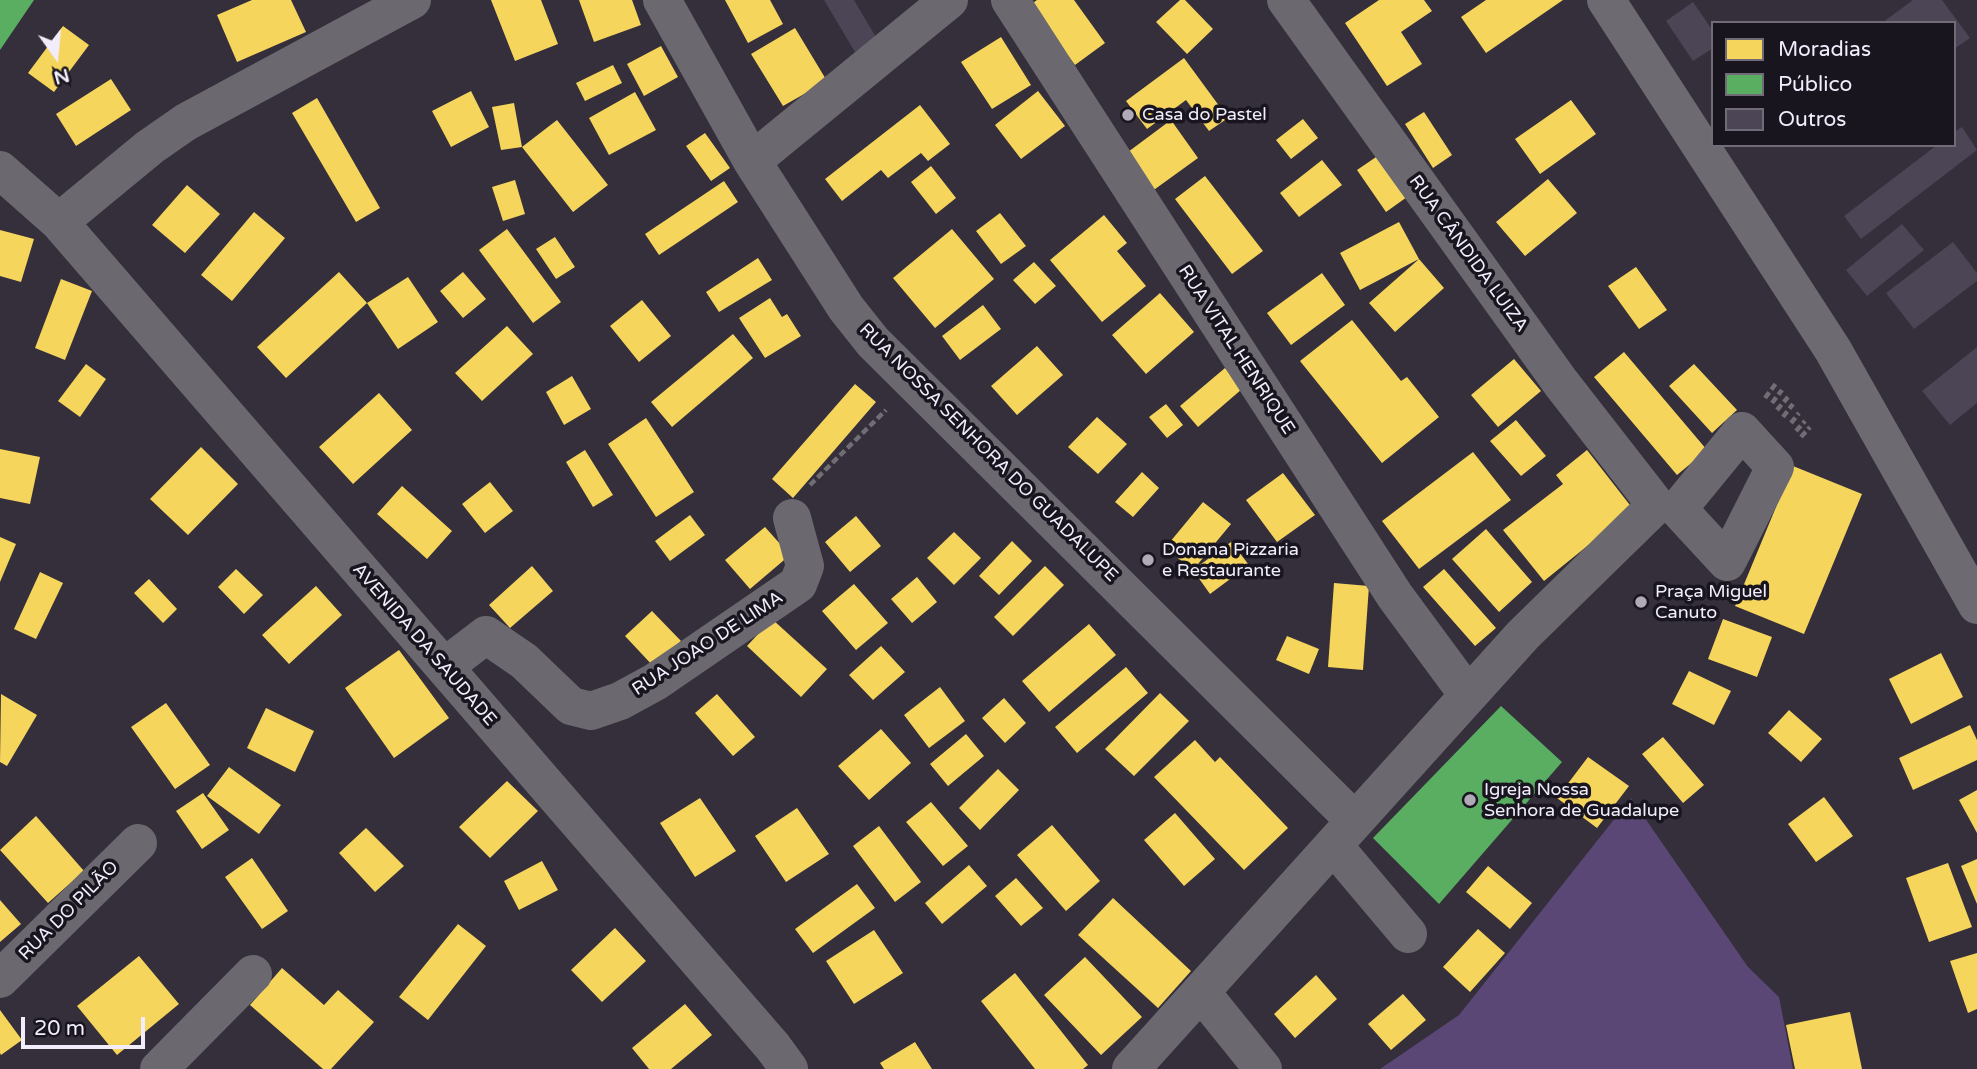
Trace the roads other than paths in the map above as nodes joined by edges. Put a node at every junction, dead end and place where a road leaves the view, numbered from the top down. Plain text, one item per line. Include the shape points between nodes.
1 (412, 0) edge
2 (662, 0) edge
3 (949, 0) edge
4 (1010, 0) edge
5 (1286, 0) edge
6 (1606, 0) edge
7 (752, 161) junction
8 (0, 170) edge
9 (59, 222) junction
10 (792, 518) road end
11 (1977, 605) edge
12 (443, 667) junction
13 (1468, 695) junction
14 (1344, 833) junction
15 (138, 843) dead end
16 (1408, 934) dead end
17 (253, 974) dead end
18 (0, 979) edge
19 (1200, 992) junction
20 (159, 1069) edge
21 (789, 1069) edge
22 (1130, 1069) edge
23 (1263, 1069) edge

1 - 9 street via 187,122
2 - 7 street, RUA NOSSA SENHORA DO GUADALUPE
3 - 7 street
4 - 13 street, RUA VITAL HENRIQUE via 1395,596
5 - 13 street, RUA CÂNDIDA LUIZA via 1561,383 1656,505
6 - 11 main road via 1847,372
7 - 14 street, RUA NOSSA SENHORA DO GUADALUPE via 846,308 873,342
8 - 9 street, AVENIDA DA SAUDADE
9 - 12 street, AVENIDA DA SAUDADE
10 - 12 street, RUA JOAO DE LIMA via 805,566 798,584 620,702 591,711 571,706 524,661 486,635
12 - 21 street, AVENIDA DA SAUDADE
13 - 14 street
14 - 16 street, RUA NOSSA SENHORA DO GUADALUPE
14 - 19 street
15 - 18 street, RUA DO PILÃO
17 - 20 street
19 - 22 street
19 - 23 street

